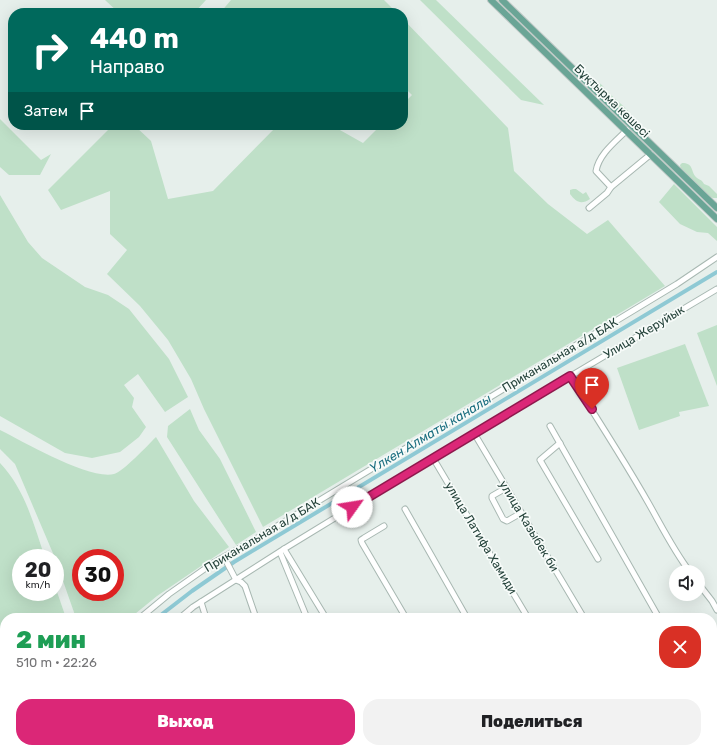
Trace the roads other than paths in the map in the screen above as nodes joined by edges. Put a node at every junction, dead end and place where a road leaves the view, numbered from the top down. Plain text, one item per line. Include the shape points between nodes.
1 (491, 0) edge
2 (502, 0) edge
3 (606, 101) junction
4 (601, 106) junction
5 (627, 130) junction
6 (651, 154) junction
7 (680, 172) junction
8 (675, 177) junction
9 (611, 187) junction
10 (589, 208) dead end
11 (717, 208) edge
12 (717, 219) edge
13 (717, 258) edge
14 (717, 289) edge
15 (570, 376) junction
16 (550, 426) dead end
17 (474, 433) junction
18 (560, 443) junction
19 (434, 458) junction
20 (506, 488) junction
21 (405, 509) dead end
22 (522, 513) junction
23 (384, 526) dead end
24 (282, 550) junction
25 (224, 557) junction
26 (598, 559) dead end
27 (685, 565) edge
28 (235, 578) junction
29 (705, 592) edge
30 (201, 602) junction
31 (717, 610) edge
32 (146, 613) edge
33 (186, 613) edge
34 (204, 613) edge
35 (254, 613) edge
36 (305, 613) edge
37 (323, 613) edge
38 (403, 613) edge
39 (464, 613) edge
40 (525, 613) edge
41 (581, 613) edge
42 (656, 613) edge

1 - 4 main road, Бұқтырма көшесі
2 - 3 main road, Бұқтырма көшесі
3 - 4 main road
3 - 7 main road, Бұқтырма көшесі
4 - 5 main road, Бұқтырма көшесі
5 - 6 main road, Бұқтырма көшесі
5 - 9 street via 608,149 597,168 597,173
6 - 8 main road, Бұқтырма көшесі
6 - 9 street
7 - 8 main road
7 - 11 main road, Бұқтырма көшесі
8 - 12 main road, Бұқтырма көшесі
9 - 10 street
13 - 25 street, Приканальная а/д БАК
14 - 15 street, Улица Жеруйык
15 - 17 street, Улица Жеруйык
15 - 27 street via 603,426 659,525
16 - 18 street
17 - 19 street, Улица Жеруйык
17 - 20 street, улица Казыбек би
18 - 26 street via 540,460
18 - 42 street
19 - 24 street, Улица Жеруйык
19 - 40 street, улица Латифа Хамиди
20 - 22 street, улица Казыбек би
20 - 22 street via 492,496 503,519 507,521
21 - 39 street
22 - 41 street, улица Казыбек би
23 - 38 street via 361,540
24 - 28 street
24 - 36 street
24 - 37 street
25 - 28 street
25 - 32 street, Приканальная а/д БАК via 169,594
28 - 30 street
28 - 35 street via 245,586
29 - 31 street
30 - 33 street
30 - 34 street

